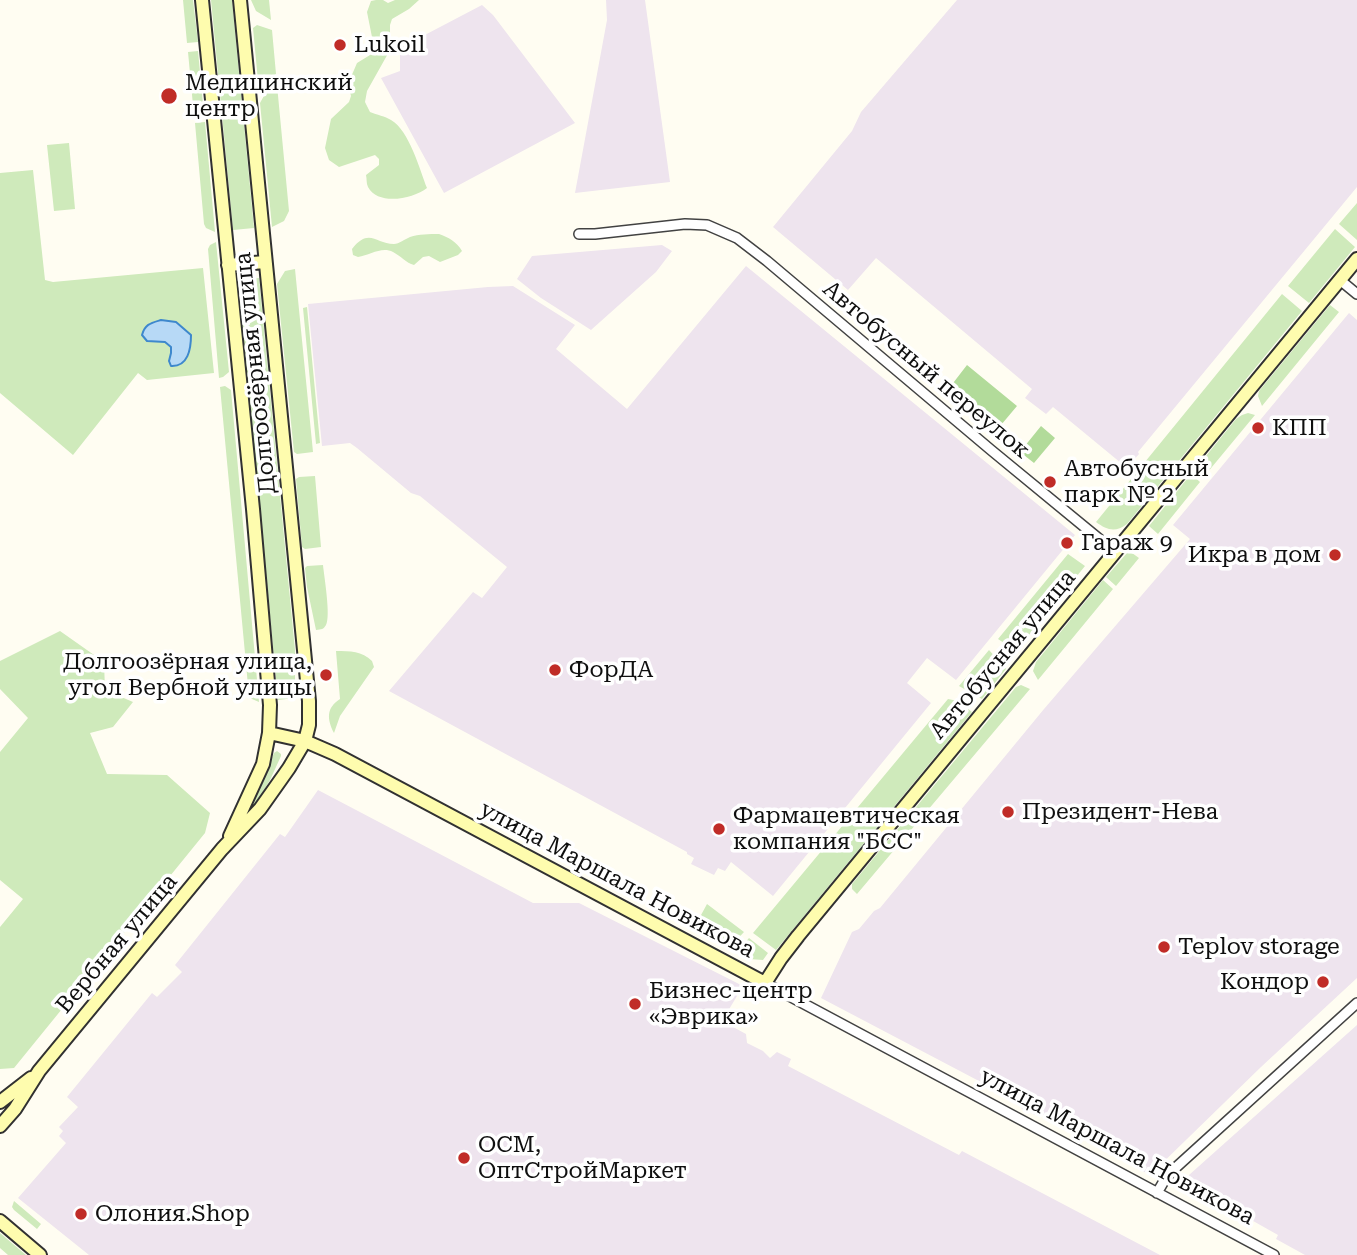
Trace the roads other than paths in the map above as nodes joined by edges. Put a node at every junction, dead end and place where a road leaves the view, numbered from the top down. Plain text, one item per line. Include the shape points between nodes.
1 (202, 0) edge
2 (240, 0) edge
3 (579, 233) dead end
4 (1357, 259) edge
5 (265, 262) junction
6 (228, 265) junction
7 (1340, 280) junction
8 (1357, 294) edge
9 (1115, 552) junction
10 (269, 733) junction
11 (306, 741) junction
12 (227, 844) junction
13 (765, 983) junction
14 (1357, 1003) edge
15 (39, 1071) junction
16 (0, 1102) edge
17 (0, 1126) edge
18 (1157, 1193) junction
19 (0, 1221) edge
20 (40, 1255) edge
21 (1274, 1255) edge

1 - 6 main road, Долгоозёрная улица
2 - 5 main road, Долгоозёрная улица
3 - 9 street, Автобусный переулок via 685,223 724,231 751,248
4 - 7 main road, Автобусная улица
5 - 6 main road
5 - 11 main road, Долгоозёрная улица via 309,701
6 - 10 main road, Долгоозёрная улица
7 - 8 street
7 - 9 main road, Автобусная улица
9 - 13 main road, Автобусная улица via 780,958
10 - 11 main road, улица Маршала Новикова
10 - 12 main road, Вербная улица via 262,764
11 - 12 main road, Вербная улица via 260,809
11 - 13 main road, улица Маршала Новикова
12 - 15 main road, Вербная улица
13 - 18 street, улица Маршала Новикова
14 - 18 street via 1172,1171
15 - 16 main road, Вербная улица
15 - 17 main road, Вербная улица
18 - 21 street, улица Маршала Новикова
19 - 20 main road

